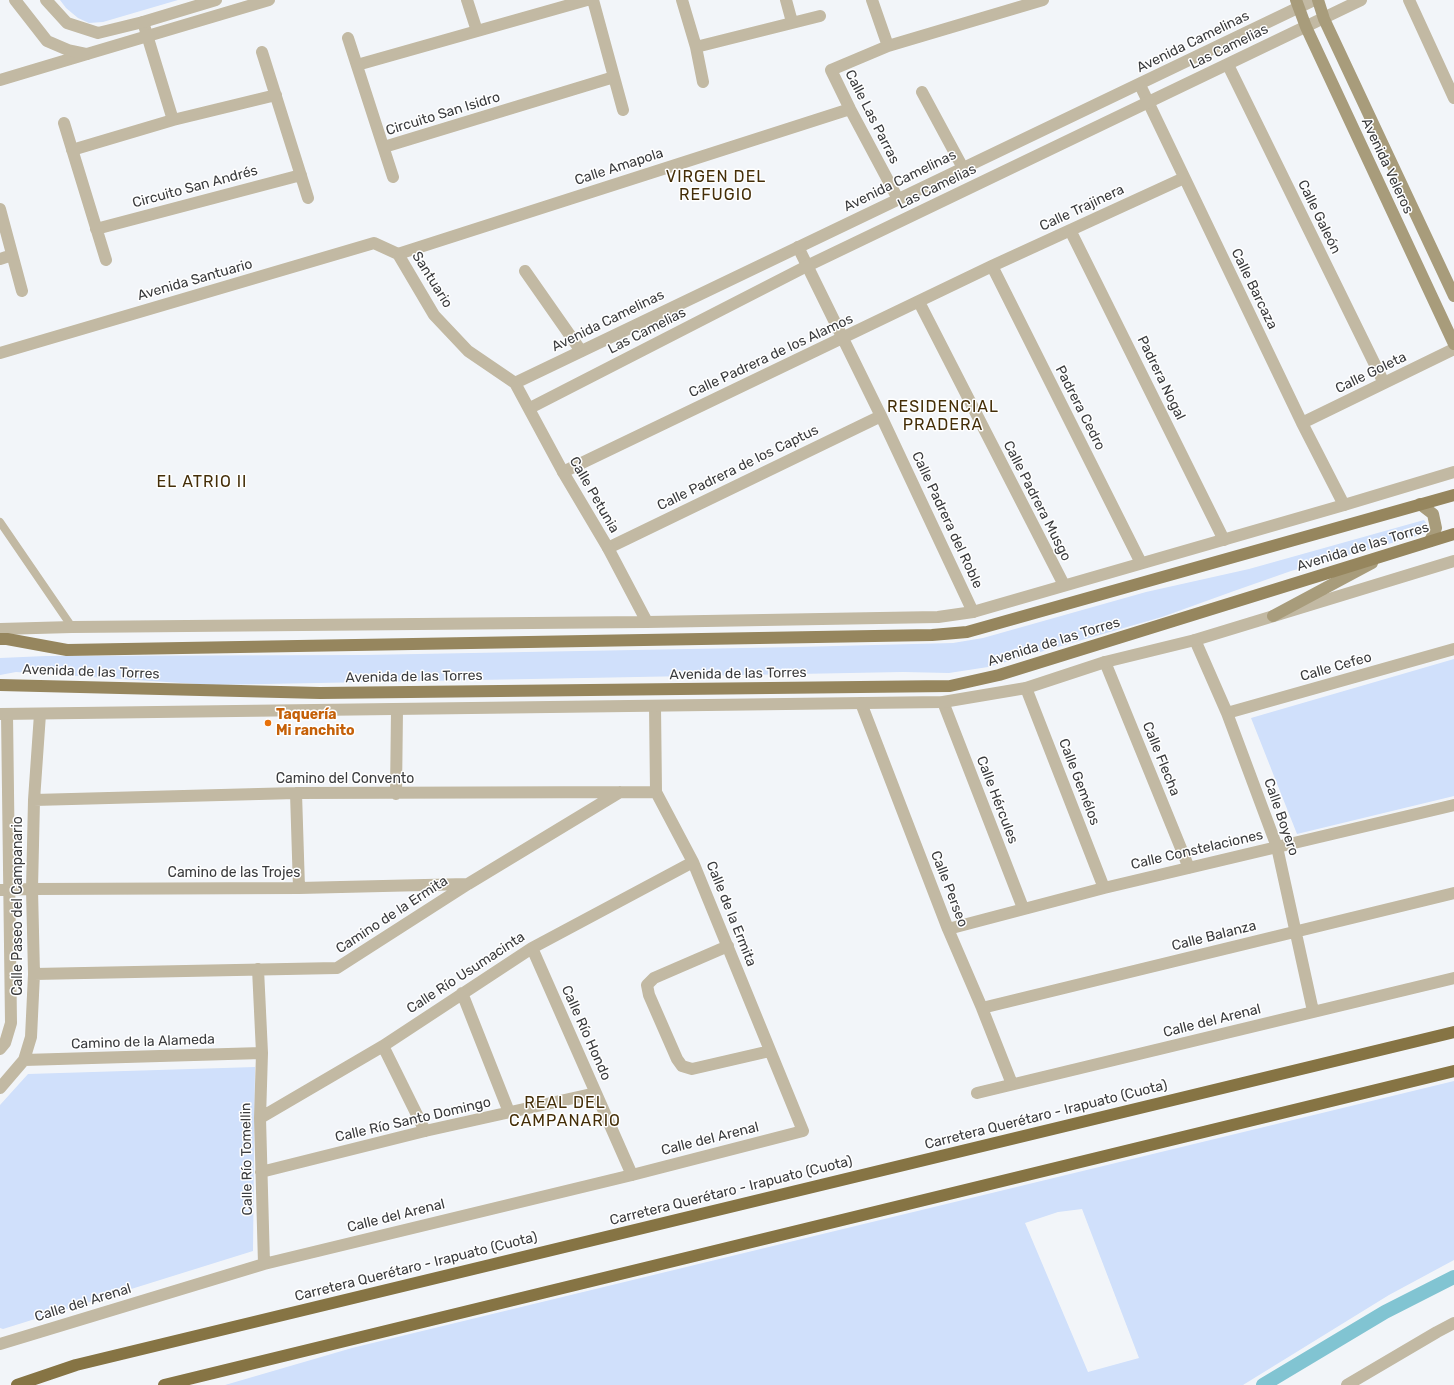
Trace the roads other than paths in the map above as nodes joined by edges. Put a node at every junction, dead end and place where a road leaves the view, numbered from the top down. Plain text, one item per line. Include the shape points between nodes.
1 (15, 0) edge
2 (46, 0) edge
3 (216, 0) edge
4 (467, 0) edge
5 (587, 0) edge
6 (593, 0) edge
7 (682, 0) edge
8 (786, 0) edge
9 (872, 0) edge
10 (1043, 0) edge
11 (1314, 0) edge
12 (1318, 0) edge
13 (1361, 0) edge
14 (1409, 0) edge
15 (262, 1) edge
16 (1298, 3) edge
17 (820, 16) dead end
18 (1324, 19) junction
19 (143, 22) junction
20 (792, 22) junction
21 (1306, 27) junction
22 (477, 31) junction
23 (148, 36) junction
24 (348, 38) dead end
25 (888, 46) junction
26 (696, 47) junction
27 (262, 52) dead end
28 (87, 54) junction
29 (357, 64) junction
30 (1228, 65) junction
31 (614, 77) junction
32 (0, 80) edge
33 (703, 82) dead end
34 (1140, 85) junction
35 (922, 92) dead end
36 (276, 95) junction
37 (1454, 98) edge
38 (1148, 103) junction
39 (850, 109) junction
40 (623, 110) dead end
41 (173, 120) junction
42 (64, 124) dead end
43 (384, 148) junction
44 (72, 150) junction
45 (963, 168) junction
46 (301, 175) junction
47 (393, 177) dead end
48 (1184, 178) junction
49 (308, 198) dead end
50 (898, 199) junction
51 (0, 209) edge
52 (96, 229) junction
53 (1070, 230) junction
54 (798, 247) junction
55 (398, 254) junction
56 (12, 255) junction
57 (0, 259) edge
58 (106, 260) dead end
59 (808, 266) junction
60 (992, 266) junction
61 (526, 271) dead end
62 (22, 291) dead end
63 (1454, 296) edge
64 (919, 302) junction
65 (844, 338) junction
66 (1454, 344) edge
67 (1454, 349) edge
68 (580, 351) junction
69 (0, 353) edge
70 (515, 383) junction
71 (1384, 383) junction
72 (530, 408) junction
73 (881, 416) junction
74 (1302, 422) junction
75 (563, 472) junction
76 (1454, 472) edge
77 (1454, 495) edge
78 (1420, 504) junction
79 (1344, 506) junction
80 (0, 522) edge
81 (1454, 534) edge
82 (1224, 540) junction
83 (1430, 542) junction
84 (608, 548) junction
85 (1386, 555) junction
86 (1454, 561) edge
87 (1141, 563) junction
88 (1064, 585) junction
89 (973, 612) junction
90 (1273, 616) junction
91 (647, 622) junction
92 (72, 627) junction
93 (0, 629) edge
94 (0, 639) edge
95 (1195, 640) junction
96 (1454, 649) edge
97 (1105, 662) junction
98 (0, 685) edge
99 (1026, 688) junction
100 (942, 702) junction
101 (861, 703) junction
102 (655, 706) junction
103 (397, 710) junction
104 (1227, 713) junction
105 (4, 714) edge
106 (40, 714) junction
107 (620, 792) junction
108 (656, 792) junction
109 (296, 793) junction
110 (396, 794) junction
111 (34, 800) junction
112 (4, 802) edge
113 (1454, 805) edge
114 (1277, 847) junction
115 (693, 862) junction
116 (1189, 868) junction
117 (468, 884) junction
118 (299, 888) junction
119 (1104, 888) junction
120 (32, 889) junction
121 (5, 890) edge
122 (1454, 893) edge
123 (1023, 908) junction
124 (948, 929) junction
125 (1297, 932) junction
126 (728, 946) junction
127 (532, 948) junction
128 (258, 969) junction
129 (34, 974) junction
130 (1454, 978) edge
131 (462, 994) junction
132 (982, 1008) junction
133 (1313, 1011) junction
134 (1454, 1032) edge
135 (383, 1046) junction
136 (0, 1049) edge
137 (770, 1051) junction
138 (262, 1053) junction
139 (24, 1060) junction
140 (1454, 1070) edge
141 (1012, 1084) junction
142 (0, 1088) edge
143 (596, 1093) junction
144 (977, 1093) dead end
145 (509, 1112) junction
146 (260, 1118) junction
147 (425, 1131) junction
148 (803, 1131) joint
149 (261, 1172) junction
150 (632, 1174) junction
151 (264, 1264) junction
152 (1454, 1323) edge
153 (0, 1344) edge
154 (16, 1385) edge
155 (164, 1385) edge
156 (1347, 1385) edge

1 - 28 street via 47,41 68,50
2 - 19 street via 67,24 98,33
3 - 19 street
4 - 22 street
5 - 22 street
6 - 31 street
7 - 26 street
8 - 20 street
9 - 25 street
10 - 25 street
11 - 16 street, Avenida Camelinas
12 - 18 main road, Avenida Veleros
13 - 18 street, Las Camelias
14 - 37 street
15 - 23 street
16 - 21 main road, Avenida Veleros
16 - 34 street, Avenida Camelinas
17 - 20 street
18 - 21 street, Las Camelias
18 - 63 main road, Avenida Veleros
19 - 23 street
20 - 26 street
21 - 30 street, Las Camelias
21 - 66 main road, Avenida Veleros
22 - 29 street
23 - 28 street
23 - 41 street
24 - 29 street, Circuito San Isidro
25 - 39 street, Calle Las Parras via 832,70
26 - 33 street
27 - 36 street
28 - 32 street
29 - 43 street, Circuito San Isidro
30 - 38 street, Las Camelias
30 - 71 street, Calle Galeón
31 - 40 street
31 - 43 street, Circuito San Isidro
34 - 38 street, Calle Barcaza
34 - 45 street, Avenida Camelinas
35 - 45 street
36 - 41 street
36 - 46 street
38 - 48 street, Calle Barcaza
38 - 59 street, Las Camelias
39 - 50 street, Calle Las Parras
39 - 55 street, Calle Amapola
41 - 44 street
42 - 44 street
43 - 47 street
44 - 52 street
45 - 50 street, Avenida Camelinas
46 - 49 street
46 - 52 street, Circuito San Andrés
48 - 53 street, Calle Trajinera
48 - 74 street, Calle Barcaza
50 - 54 street, Avenida Camelinas
51 - 56 street
52 - 58 street
53 - 60 street, Calle Trajinera
53 - 82 street, Padrera Nogal
54 - 59 street, Calle Padrera del Roble
54 - 68 street, Avenida Camelinas
55 - 69 street, Avenida Santuario via 374,243
55 - 70 street, Santuario via 434,315 468,351
56 - 57 street
56 - 62 street
59 - 65 street, Calle Padrera del Roble
59 - 72 street, Las Camelias
60 - 64 street, Calle Padrera de los Alamos
60 - 87 street, Padrera Cedro
61 - 68 street
64 - 65 street, Calle Padrera de los Alamos
64 - 88 street, Calle Padrera Musgo
65 - 73 street, Calle Padrera del Roble
65 - 75 street, Calle Padrera de los Alamos
67 - 71 street, Calle Goleta
68 - 70 street, Avenida Camelinas
70 - 72 street, Calle Petunia
71 - 74 street, Calle Goleta
72 - 75 street, Calle Petunia
73 - 84 street, Calle Padrera de los Captus
73 - 89 street, Calle Padrera del Roble
74 - 79 street, Calle Barcaza
75 - 84 street, Calle Petunia
76 - 79 street
77 - 78 main road, Avenida de las Torres
78 - 83 main road via 1433,514 1436,528
78 - 94 main road, Avenida de las Torres via 967,632 932,635 68,650 7,638
79 - 82 street
80 - 92 lane
81 - 83 main road, Avenida de las Torres
82 - 87 street
83 - 85 main road, Avenida de las Torres
84 - 91 street, Calle Petunia
85 - 90 main road
85 - 98 main road, Avenida de las Torres via 999,676 950,686 320,694
86 - 90 street
87 - 88 street
88 - 89 street
89 - 91 street via 938,617
90 - 95 street
91 - 92 street
92 - 93 street
95 - 97 street
95 - 104 street, Calle Boyero
96 - 104 street, Calle Cefeo
97 - 99 street
97 - 116 street, Calle Flecha
99 - 100 street
99 - 119 street, Calle Gemélos
100 - 101 street
100 - 123 street, Calle Hércules
101 - 102 street
101 - 124 street, Calle Perseo
102 - 103 street
102 - 108 street, Calle de la Ermita
103 - 106 street
103 - 110 street
104 - 114 street, Calle Boyero
105 - 106 street
105 - 112 street, Calle Paseo del Campanario
106 - 111 street, Calle Paseo del Campanario
107 - 108 street, Camino del Convento
107 - 110 street, Camino del Convento
107 - 117 street, Camino de la Ermita
108 - 115 street, Calle de la Ermita
109 - 110 street, Camino del Convento
109 - 111 street, Camino del Convento
109 - 118 street
111 - 120 street, Calle Paseo del Campanario
112 - 121 street, Calle Paseo del Campanario
113 - 114 street, Calle Constelaciones
114 - 116 street, Calle Constelaciones
114 - 125 street, Calle Boyero
115 - 126 street, Calle de la Ermita
115 - 127 street, Calle Río Usumacinta
116 - 119 street, Calle Constelaciones
117 - 118 street, Camino de las Trojes
117 - 128 street, Camino de la Ermita via 337,968
118 - 120 street, Camino de las Trojes
119 - 123 street, Calle Constelaciones
120 - 121 street, Camino de las Trojes
120 - 129 street, Calle Paseo del Campanario
121 - 136 street, Calle Paseo del Campanario via 11,1023 5,1043
122 - 125 street, Calle Balanza
123 - 124 street, Calle Constelaciones
124 - 132 street, Calle Perseo
125 - 132 street, Calle Balanza
125 - 133 street, Calle Boyero
126 - 137 street, Calle de la Ermita
126 - 137 street via 654,978 647,985 649,995 682,1066 692,1069
127 - 131 street, Calle Río Usumacinta
127 - 143 street, Calle Río Hondo
128 - 129 street, Camino de la Ermita
128 - 138 street, Calle Río Tomellin
129 - 139 street, Calle Paseo del Campanario via 31,1037
130 - 133 street, Calle del Arenal
131 - 135 street, Calle Río Usumacinta
131 - 145 street
132 - 141 street, Calle Perseo
133 - 141 street, Calle del Arenal
134 - 154 highway, Carretera Querétaro - Irapuato (Cuota) via 76,1365
135 - 146 street, Calle Río Usumacinta
135 - 147 street
137 - 148 street, Calle de la Ermita
138 - 139 street, Camino de la Alameda
138 - 146 street, Calle Río Tomellin
139 - 142 street, Calle Paseo del Campanario
140 - 155 highway
141 - 144 street, Calle del Arenal
143 - 145 street, Calle Río Santo Domingo
143 - 150 street, Calle Río Hondo
145 - 147 street, Calle Río Santo Domingo
146 - 149 street, Calle Río Tomellin
147 - 149 street, Calle Río Santo Domingo
148 - 150 street, Calle del Arenal
149 - 151 street, Calle Río Tomellin
150 - 151 street, Calle del Arenal
151 - 153 street, Calle del Arenal
152 - 156 street

